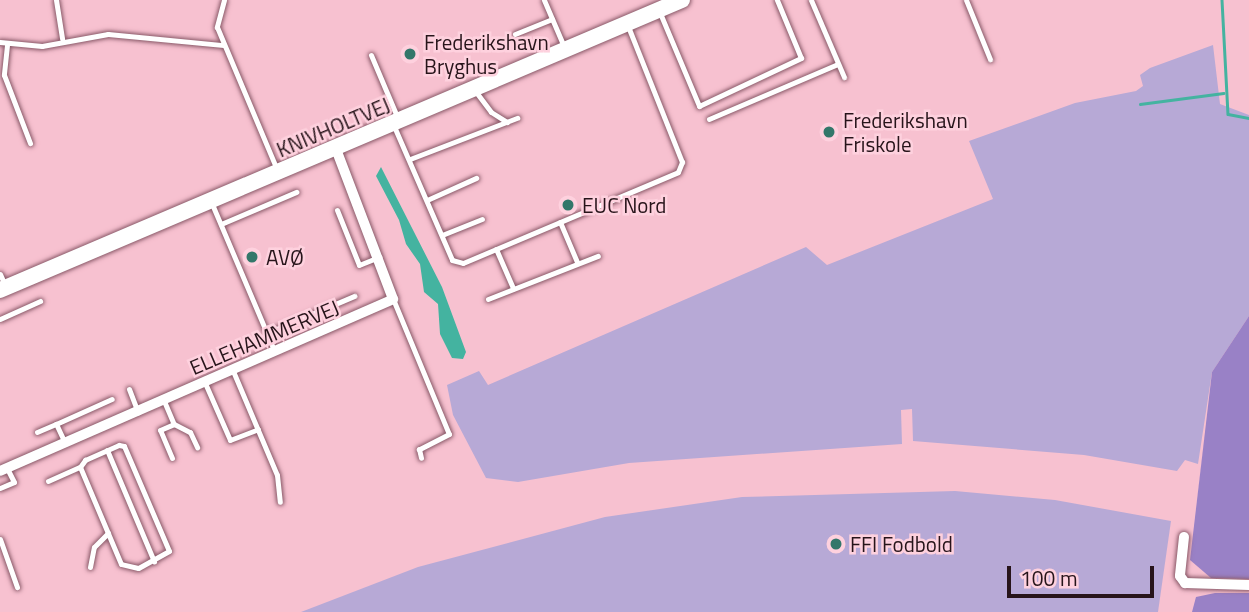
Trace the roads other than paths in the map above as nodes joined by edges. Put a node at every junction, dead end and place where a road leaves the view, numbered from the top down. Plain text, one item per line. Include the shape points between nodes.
1 (56, 0) edge
2 (224, 0) edge
3 (544, 0) edge
4 (682, 0) edge
5 (777, 0) edge
6 (811, 0) edge
7 (966, 0) edge
8 (654, 8) junction
9 (552, 19) junction
10 (627, 24) junction
11 (515, 34) dead end
12 (62, 39) junction
13 (0, 42) edge
14 (7, 45) junction
15 (223, 45) junction
16 (565, 50) junction
17 (371, 55) dead end
18 (990, 59) dead end
19 (838, 64) junction
20 (844, 77) dead end
21 (474, 89) junction
22 (517, 118) dead end
23 (709, 119) dead end
24 (507, 122) junction
25 (396, 123) junction
26 (30, 143) dead end
27 (335, 149) junction
28 (410, 159) junction
29 (278, 173) junction
30 (476, 178) dead end
31 (296, 192) dead end
32 (427, 200) junction
33 (211, 201) junction
34 (337, 210) dead end
35 (482, 219) dead end
36 (560, 222) junction
37 (221, 224) junction
38 (442, 235) junction
39 (496, 248) junction
40 (598, 256) dead end
41 (379, 257) junction
42 (577, 262) junction
43 (2, 284) edge
44 (513, 288) junction
45 (354, 296) dead end
46 (393, 299) junction
47 (488, 299) dead end
48 (40, 301) dead end
49 (0, 319) edge
50 (267, 333) junction
51 (275, 353) junction
52 (233, 371) junction
53 (205, 383) junction
54 (129, 389) dead end
55 (112, 399) dead end
56 (164, 401) junction
57 (138, 412) junction
58 (56, 424) junction
59 (174, 424) junction
60 (258, 429) junction
61 (37, 432) dead end
62 (65, 443) junction
63 (197, 447) dead end
64 (107, 450) junction
65 (172, 458) dead end
66 (421, 458) dead end
67 (80, 467) junction
68 (4, 469) edge
69 (48, 481) dead end
70 (0, 488) edge
71 (280, 502) dead end
72 (108, 533) junction
73 (1184, 537) dead end
74 (0, 539) edge
75 (154, 561) junction
76 (90, 567) dead end
77 (1249, 585) edge
78 (17, 587) dead end

1 - 12 lane
2 - 15 lane via 217,27
3 - 9 lane
4 - 8 street, KNIVHOLTVEJ
5 - 8 lane via 801,58 698,106
6 - 19 lane
7 - 18 lane
8 - 10 street, KNIVHOLTVEJ
9 - 11 lane
9 - 16 lane
10 - 16 street, KNIVHOLTVEJ
10 - 36 lane via 682,162 678,172
12 - 14 lane via 42,46
12 - 15 lane via 108,34
13 - 14 lane
14 - 26 lane via 4,75
15 - 29 lane
16 - 21 street, KNIVHOLTVEJ
17 - 25 lane
19 - 20 lane
19 - 23 lane
21 - 24 lane via 491,112
21 - 25 street, KNIVHOLTVEJ
22 - 24 lane
24 - 28 lane
25 - 27 street, KNIVHOLTVEJ
25 - 28 lane
27 - 29 street, KNIVHOLTVEJ
27 - 41 street
28 - 32 lane
29 - 33 street, KNIVHOLTVEJ
30 - 32 lane
31 - 37 lane
32 - 38 lane
33 - 37 lane
33 - 43 street, KNIVHOLTVEJ
34 - 41 lane via 359,265
35 - 38 lane
36 - 39 lane
36 - 42 lane
37 - 50 lane
38 - 39 lane via 452,260 463,263
39 - 44 lane
40 - 42 lane
41 - 46 street
42 - 44 lane
44 - 47 lane
45 - 50 lane
46 - 51 street, ELLEHAMMERVEJ
46 - 66 lane via 449,434 419,449
48 - 49 lane
50 - 51 lane
51 - 52 street, ELLEHAMMERVEJ
52 - 53 street, ELLEHAMMERVEJ
52 - 60 lane
53 - 56 street, ELLEHAMMERVEJ
53 - 60 lane via 230,440
54 - 57 lane
55 - 58 lane
56 - 57 street, ELLEHAMMERVEJ
56 - 59 lane
57 - 62 street, ELLEHAMMERVEJ
58 - 61 lane
58 - 62 lane
59 - 63 lane via 190,432
59 - 65 lane via 160,430
60 - 71 lane via 277,475
62 - 68 street, ELLEHAMMERVEJ
64 - 67 lane
64 - 75 lane
64 - 75 lane via 124,446 169,551
67 - 69 lane
67 - 72 lane
68 - 70 lane via 14,482
72 - 75 lane via 121,564 138,568
72 - 76 lane via 94,547
73 - 77 street via 1180,576 1185,583
74 - 78 lane

